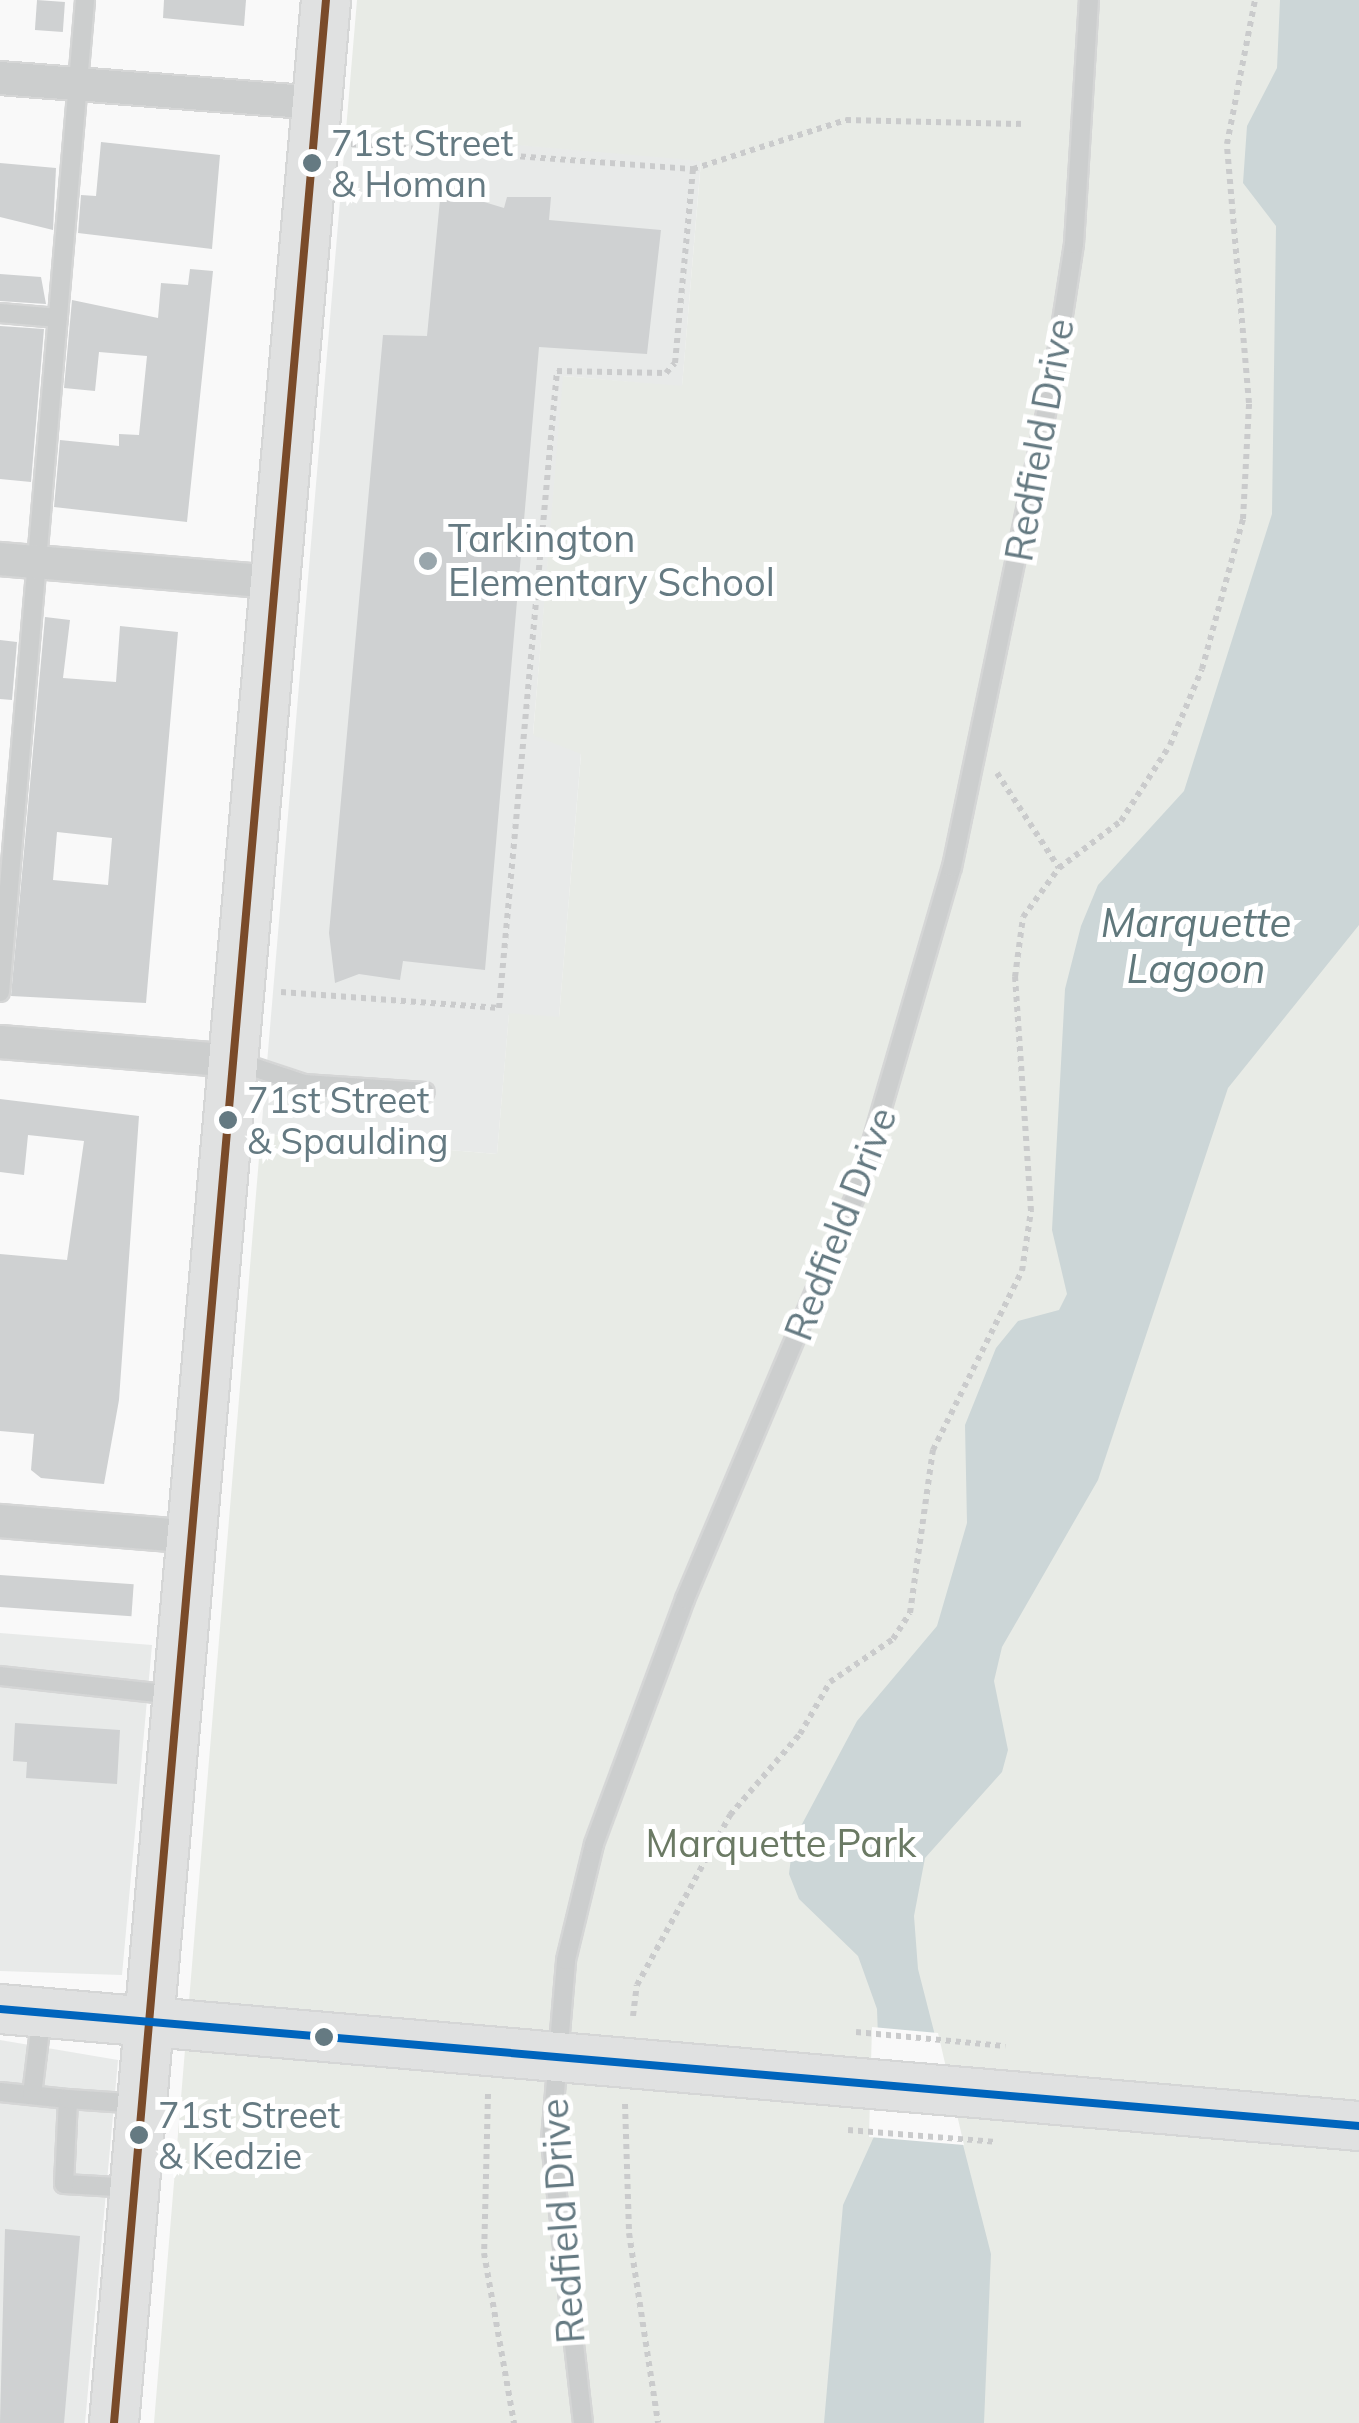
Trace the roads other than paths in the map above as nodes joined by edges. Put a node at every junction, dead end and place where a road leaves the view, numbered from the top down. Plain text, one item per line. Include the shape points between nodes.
1 (84, 0) edge
2 (326, 0) edge
3 (1089, 0) edge
4 (0, 78) edge
5 (78, 84) junction
6 (328, 123) junction
7 (0, 313) edge
8 (58, 318) junction
9 (0, 559) edge
10 (37, 562) junction
11 (276, 582) junction
12 (8, 797) edge
13 (0, 992) edge
14 (0, 1042) edge
15 (235, 1060) junction
16 (425, 1092) dead end
17 (0, 1521) edge
18 (194, 1536) junction
19 (0, 1676) edge
20 (180, 1696) junction
21 (21, 2010) edge
22 (151, 2021) junction
23 (554, 2059) junction
24 (0, 2092) edge
25 (32, 2095) junction
26 (68, 2098) junction
27 (142, 2104) junction
28 (1359, 2126) edge
29 (134, 2188) junction
30 (114, 2423) edge
31 (583, 2423) edge

1 - 5 lane
2 - 6 main road
3 - 23 lane, Redfield Drive via 1074,244 979,745 858,1190 685,1599 594,1844
4 - 5 street
5 - 6 street
5 - 8 lane
6 - 11 main road
7 - 8 lane
8 - 10 lane
9 - 10 street
10 - 11 street
10 - 12 lane
11 - 15 main road
12 - 13 lane
14 - 15 street
15 - 16 lane via 304,1084
15 - 18 main road
17 - 18 street
18 - 20 main road
19 - 20 lane
20 - 22 main road
21 - 22 main road
21 - 25 lane
22 - 23 main road
22 - 27 main road
23 - 28 main road
23 - 31 lane, Redfield Drive via 557,2242
24 - 25 lane
25 - 26 lane
26 - 27 lane
26 - 29 lane via 64,2184
27 - 29 main road
29 - 30 main road

